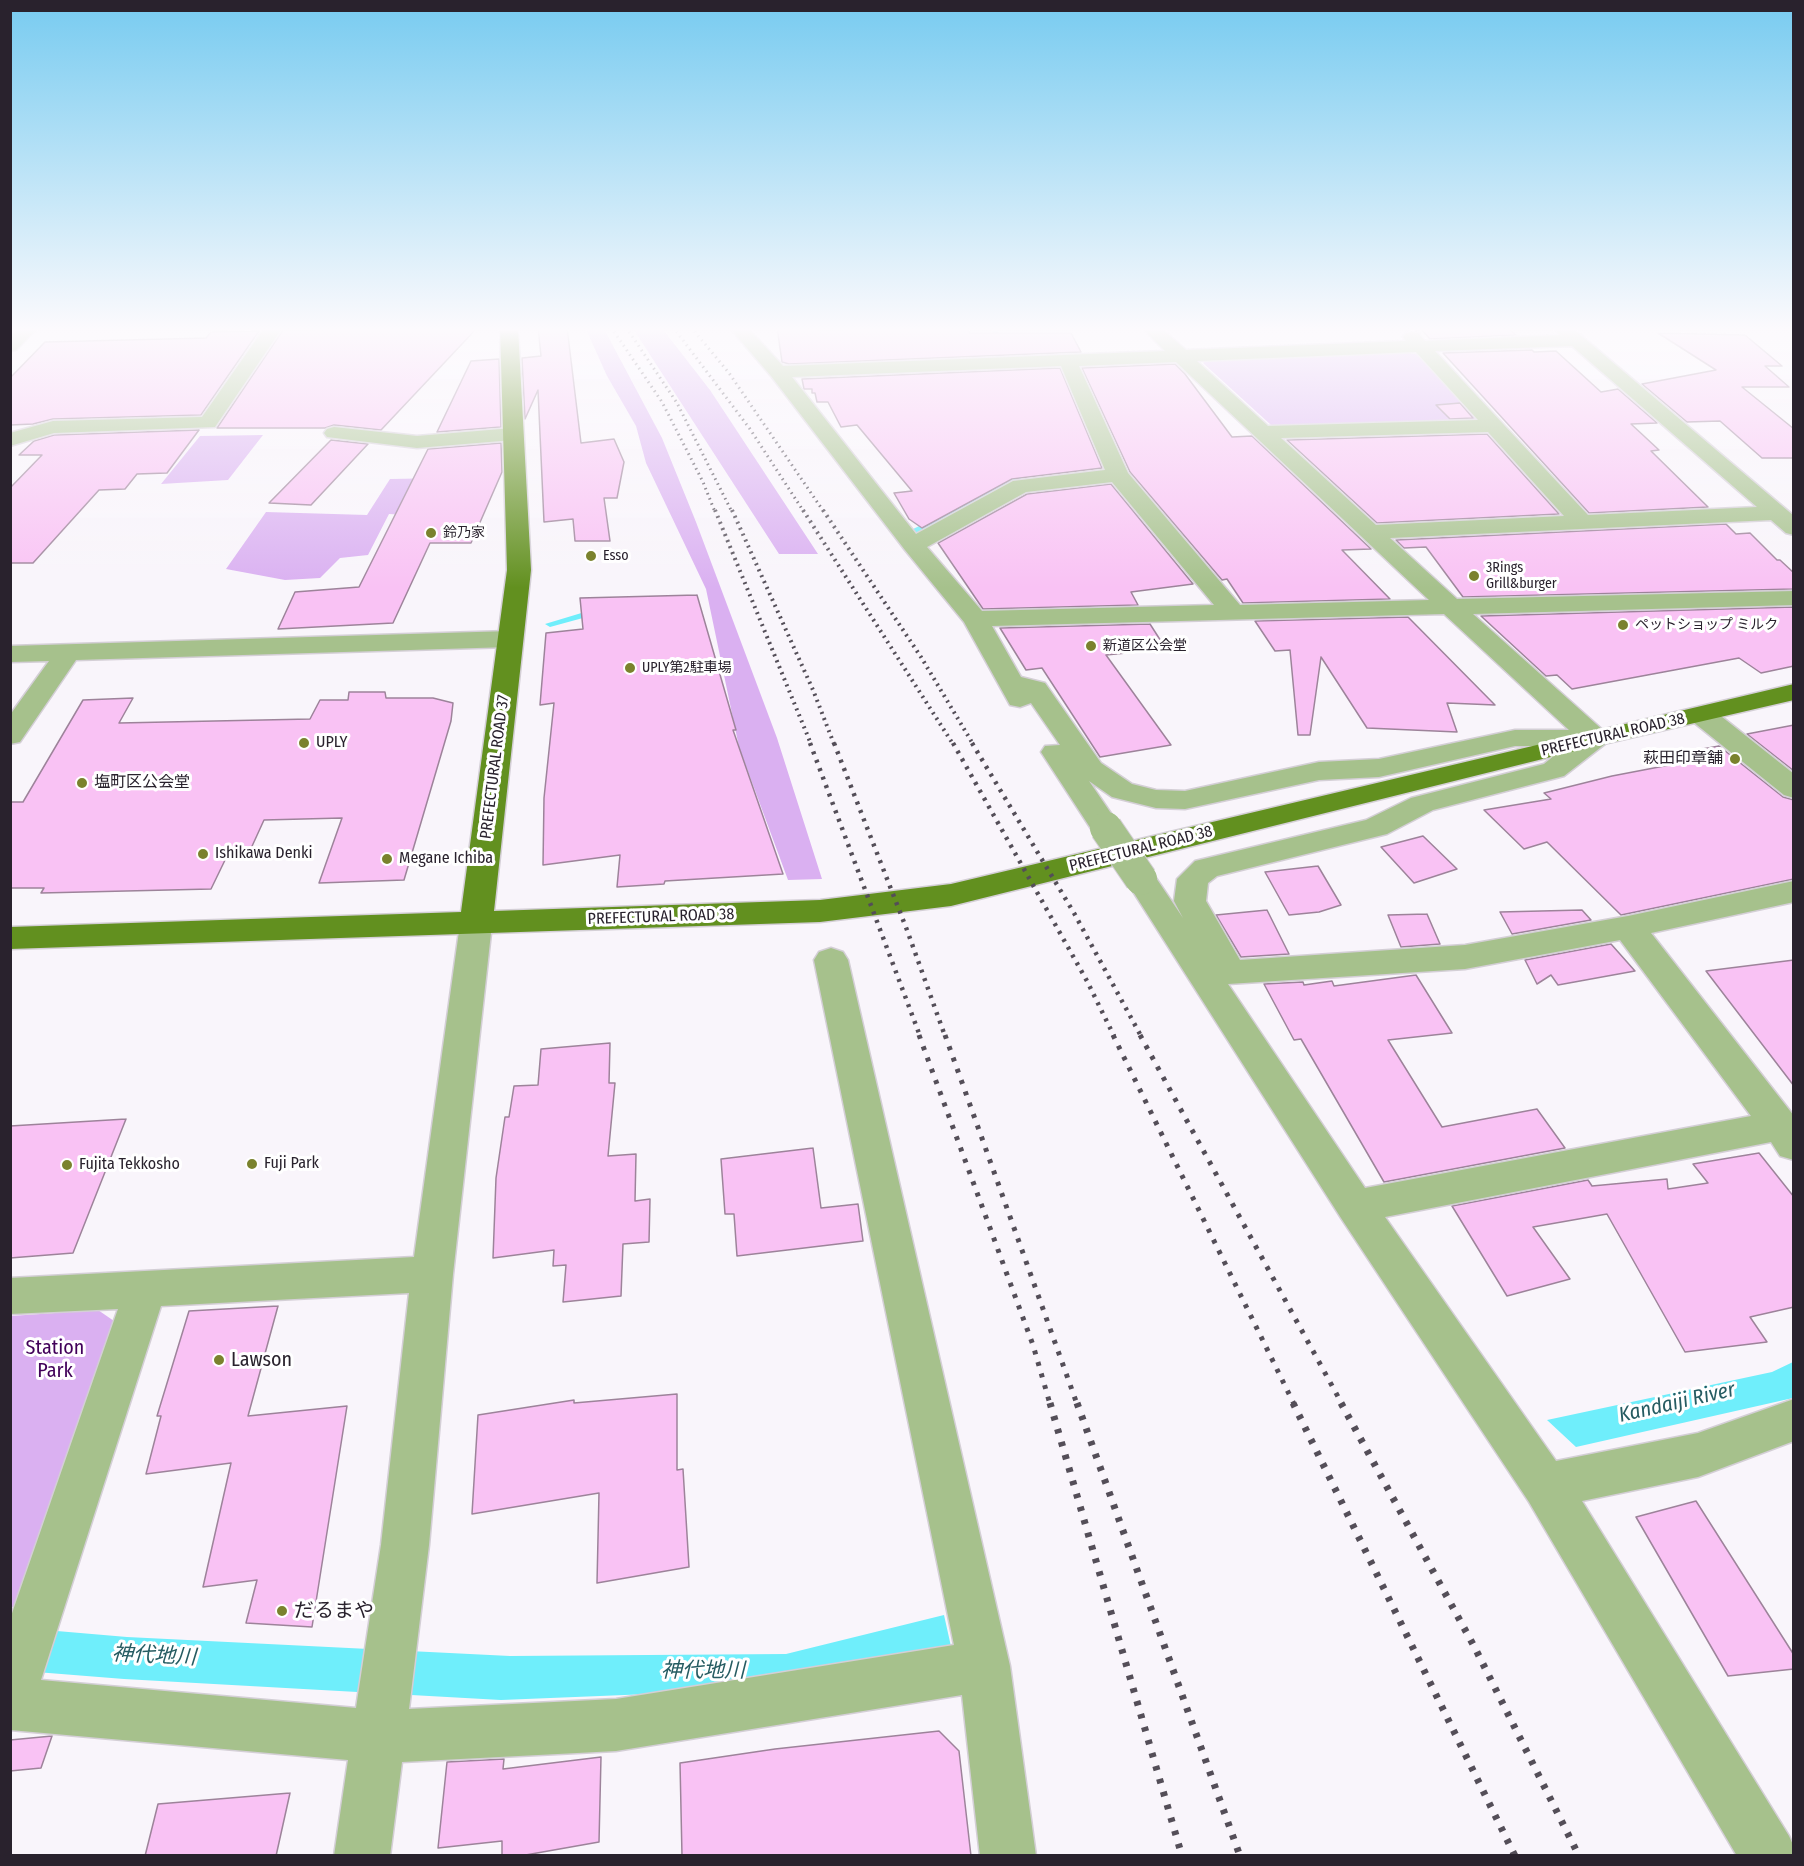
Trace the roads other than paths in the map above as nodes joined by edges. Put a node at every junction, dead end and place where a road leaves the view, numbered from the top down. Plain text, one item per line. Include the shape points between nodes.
1 (214, 414) edge
2 (512, 414) edge
3 (811, 414) edge
4 (1091, 414) edge
5 (1244, 414) edge
6 (1483, 414) edge
7 (1662, 414) edge
8 (1494, 426) junction
9 (1264, 432) junction
10 (334, 433) dead end
11 (513, 434) junction
12 (10, 440) edge
13 (1118, 475) junction
14 (1776, 513) junction
15 (1583, 523) junction
16 (1794, 528) edge
17 (1371, 532) junction
18 (913, 545) junction
19 (1794, 597) edge
20 (1452, 608) junction
21 (1233, 612) junction
22 (975, 619) junction
23 (510, 639) junction
24 (68, 652) junction
25 (10, 654) edge
26 (1009, 681) junction
27 (1794, 692) edge
28 (1702, 715) junction
29 (10, 736) edge
30 (1595, 738) junction
31 (1794, 789) edge
32 (1794, 891) edge
33 (476, 924) junction
34 (1628, 927) junction
35 (10, 938) edge
36 (831, 960) dead end
37 (1216, 973) junction
38 (1786, 1136) edge
39 (1355, 1206) junction
40 (432, 1274) junction
41 (146, 1289) junction
42 (10, 1296) edge
43 (1794, 1420) edge
44 (1546, 1486) junction
45 (984, 1666) junction
46 (11, 1694) edge
47 (10, 1704) edge
48 (378, 1737) junction
49 (362, 1856) edge
50 (1008, 1856) edge
51 (1769, 1856) edge

1 - 12 street via 208,423 52,427
2 - 11 main road, PREFECTURAL ROAD 37
3 - 18 street
4 - 13 street
5 - 9 street
6 - 8 street
7 - 14 street
8 - 9 street
8 - 15 street
9 - 17 street
10 - 11 street via 417,442
11 - 23 main road, PREFECTURAL ROAD 37 via 519,570
13 - 18 street via 1021,486
13 - 21 street
14 - 15 street
14 - 16 street
15 - 17 street
17 - 20 street
18 - 22 street
19 - 20 street
20 - 21 street
20 - 30 street
21 - 22 street
22 - 26 street
23 - 24 street
23 - 33 main road, PREFECTURAL ROAD 37
24 - 25 street
24 - 29 street
26 - 30 street via 1035,688 1091,769 1122,791 1156,800 1185,800 1319,771 1379,768 1515,738
26 - 37 street, bridge via 1141,879
27 - 28 main road, PREFECTURAL ROAD 38
28 - 30 main road, PREFECTURAL ROAD 38
28 - 31 street
30 - 33 main road, PREFECTURAL ROAD 38 via 951,895 820,911
30 - 37 street via 1554,770 1422,804 1376,826 1206,868 1193,879 1190,902
32 - 34 street
33 - 35 main road
33 - 40 street
34 - 37 street via 1465,957
34 - 38 street
36 - 45 street
37 - 39 street
38 - 39 street
39 - 44 street
40 - 41 street
40 - 48 street via 405,1545
41 - 42 street
41 - 46 street
43 - 44 street via 1698,1455
44 - 51 street
45 - 48 street via 616,1725
45 - 50 street
47 - 48 street
48 - 49 street

